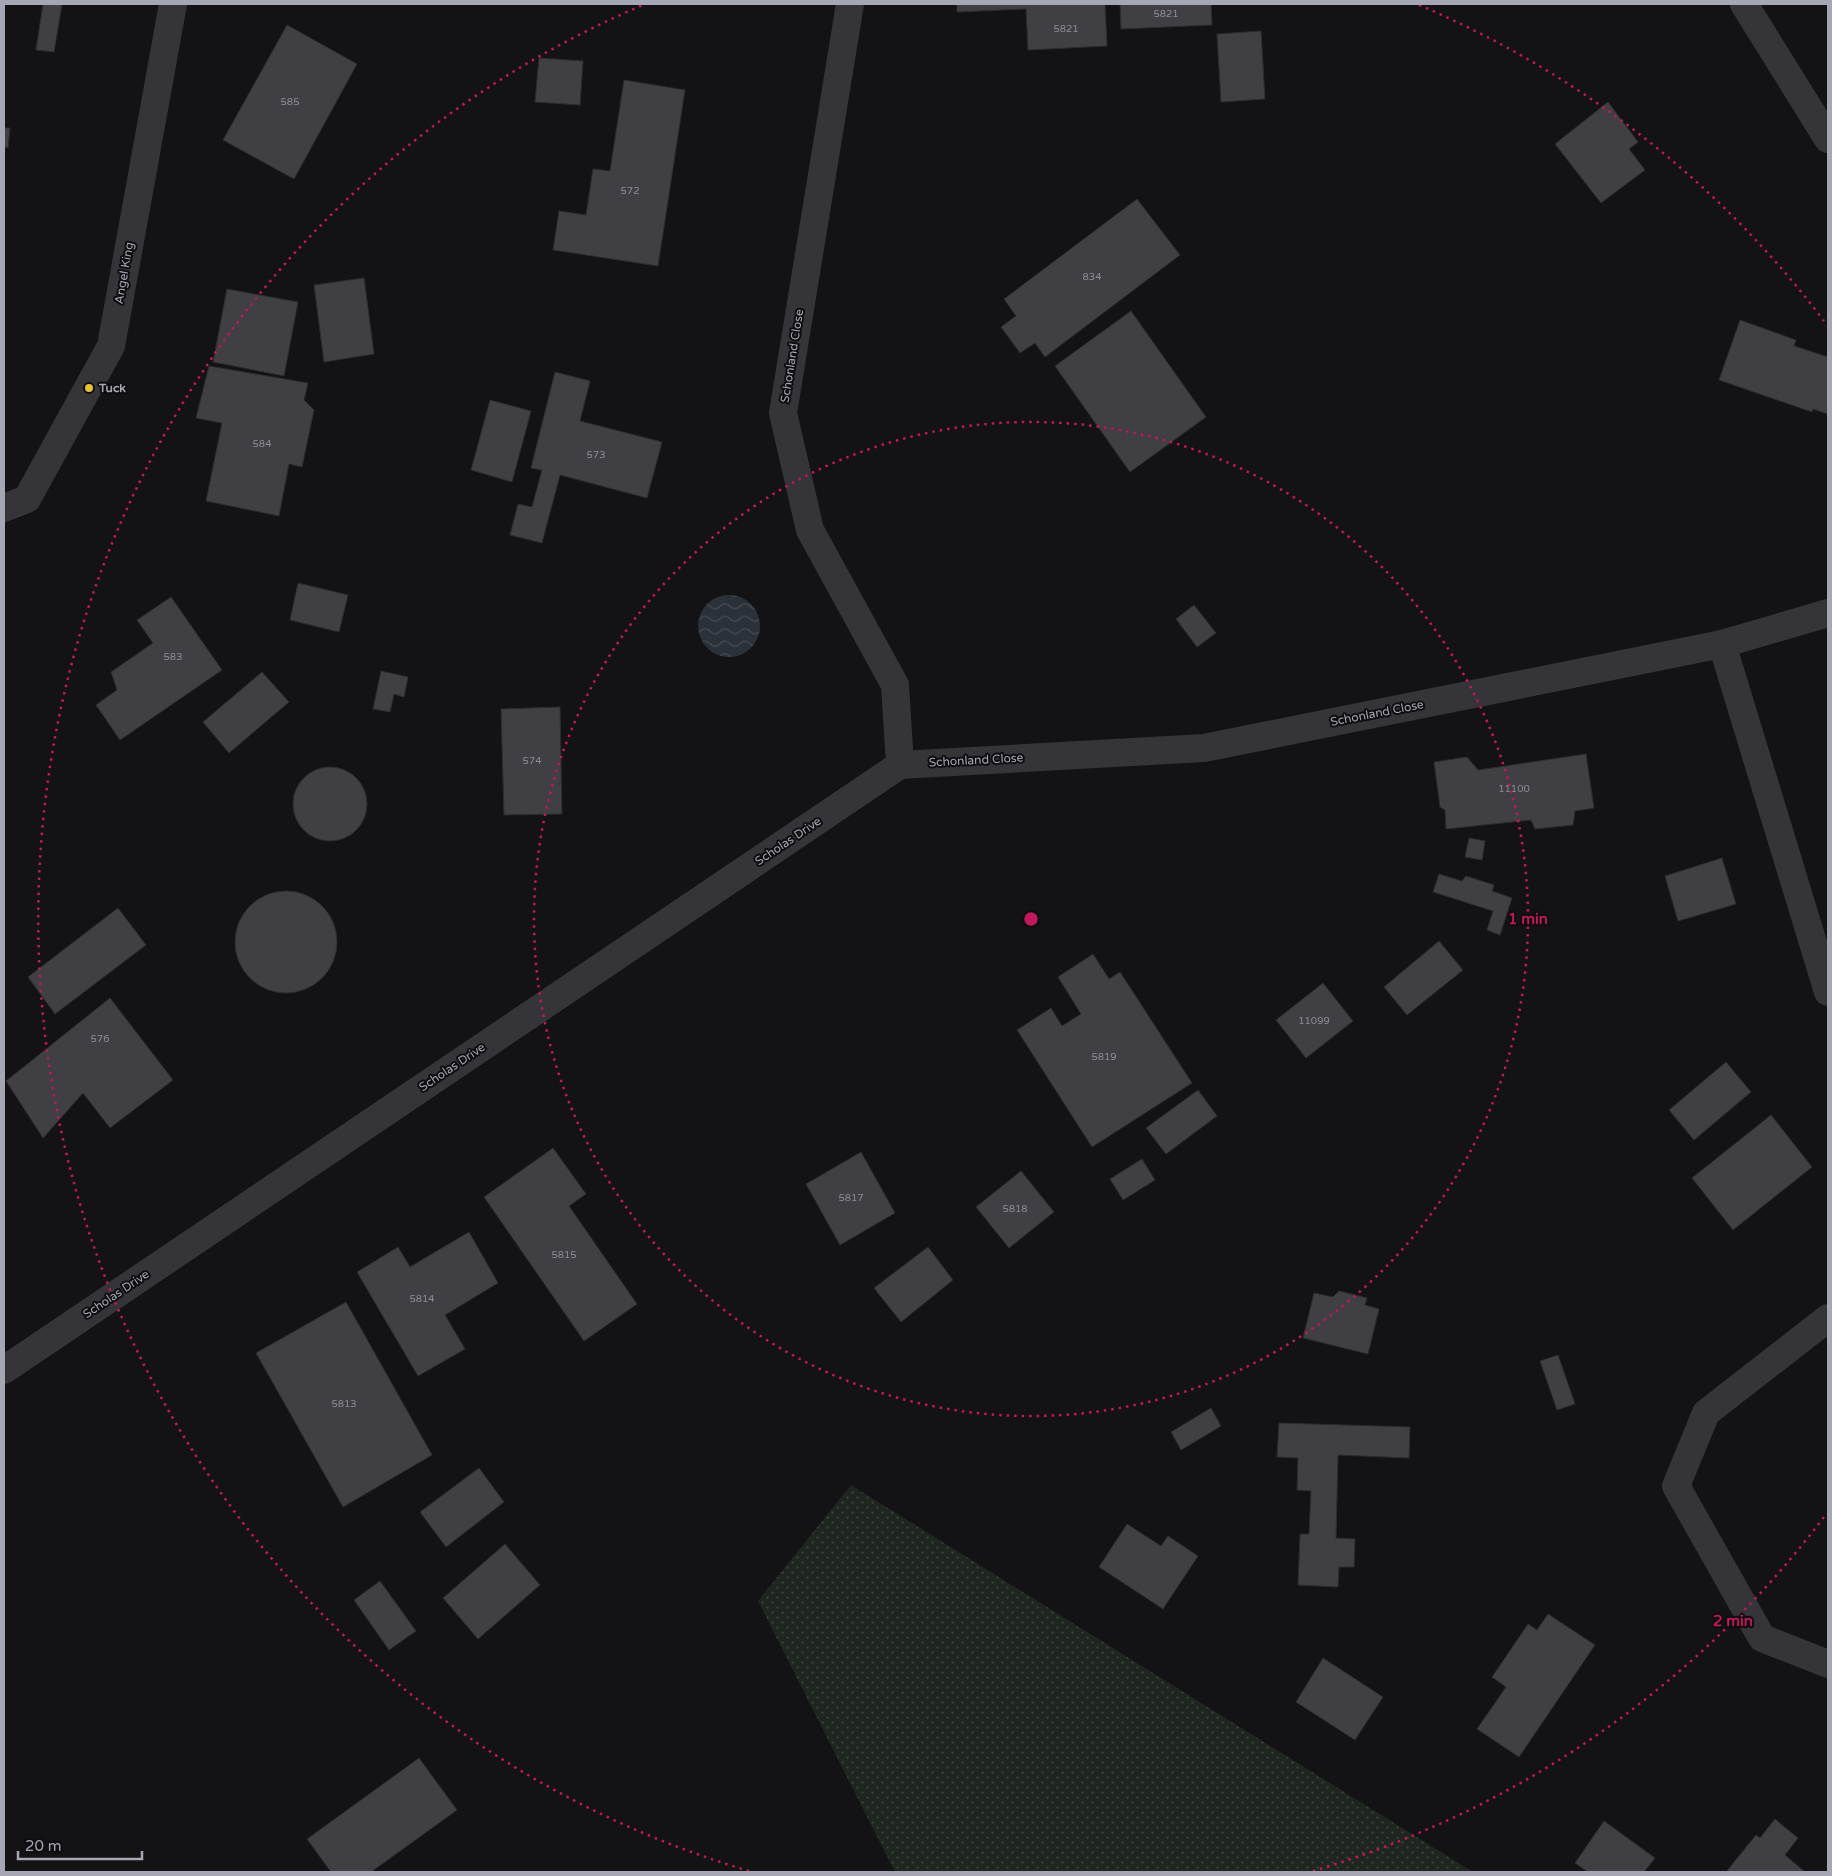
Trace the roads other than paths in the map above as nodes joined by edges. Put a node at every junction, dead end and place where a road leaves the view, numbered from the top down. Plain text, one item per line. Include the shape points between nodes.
1 (173, 4) edge
2 (850, 4) edge
3 (1744, 4) edge
4 (1828, 139) edge
5 (4, 508) edge
6 (1828, 613) edge
7 (1722, 644) junction
8 (900, 765) junction
9 (1828, 992) edge
10 (1828, 1318) edge
11 (4, 1370) edge
12 (1828, 1664) edge

1 - 5 street, Angel King via 111,346 28,498
2 - 8 street, Schonland Close via 783,413 810,530 895,685
3 - 4 street
6 - 7 street, Schonland Close
7 - 8 street, Schonland Close via 1204,748
7 - 9 street
8 - 11 street, Scholas Drive
10 - 12 street via 1706,1413 1676,1486 1762,1638

